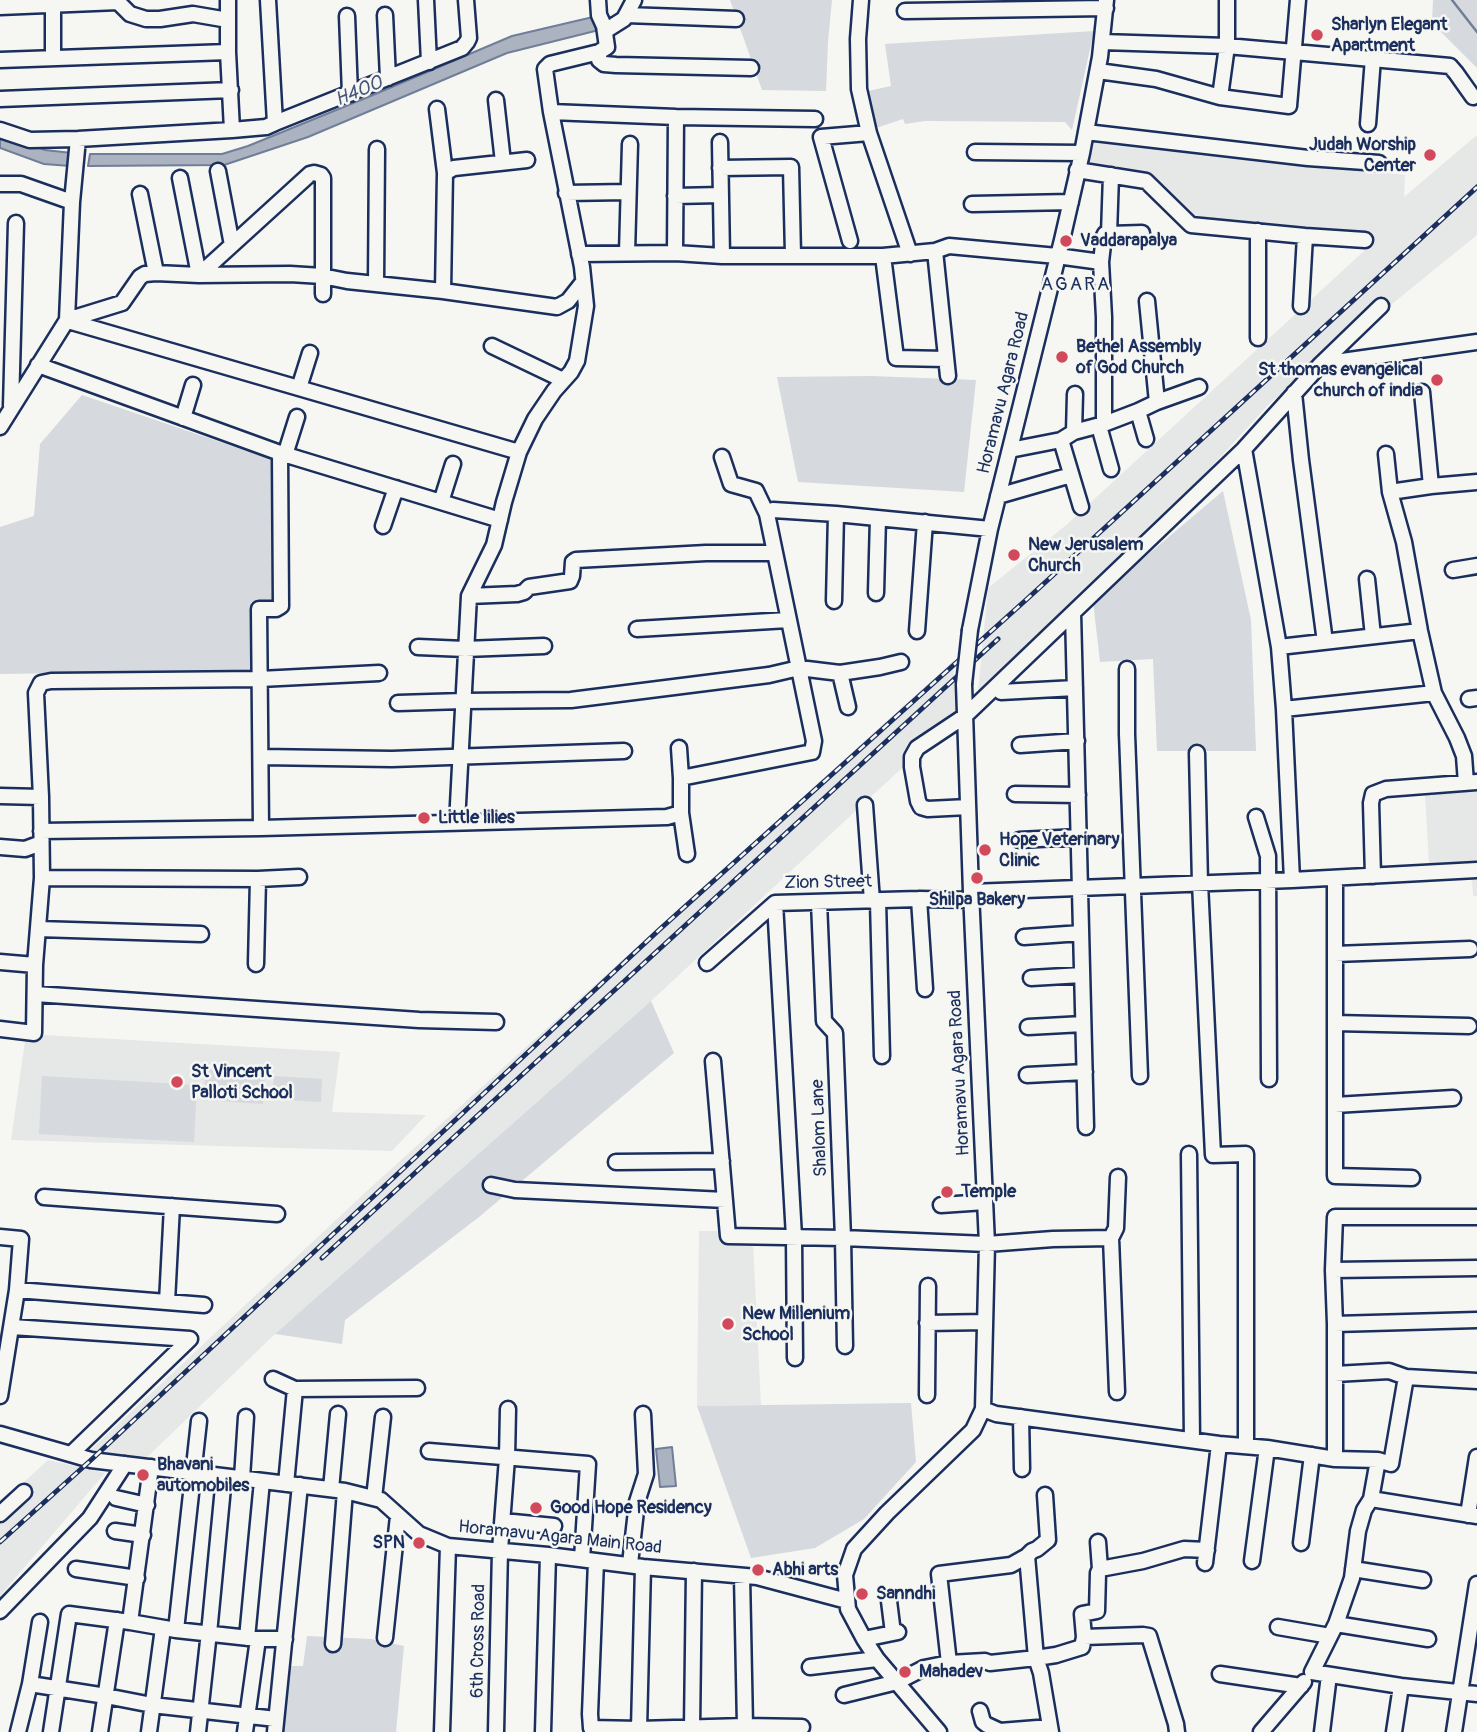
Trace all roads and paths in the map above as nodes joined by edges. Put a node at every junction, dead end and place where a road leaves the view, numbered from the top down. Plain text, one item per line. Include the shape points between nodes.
1 (228, 0) edge
2 (268, 0) edge
3 (426, 0) edge
4 (466, 0) edge
5 (634, 0) edge
6 (861, 0) edge
7 (1227, 0) edge
8 (1298, 0) edge
9 (53, 2) edge
10 (1106, 4) edge
11 (977, 5) edge
12 (0, 6) edge
13 (905, 11) dead end
14 (385, 15) dead end
15 (626, 15) junction
16 (347, 16) dead end
17 (601, 18) edge
18 (736, 19) dead end
19 (228, 20) junction
20 (1102, 41) junction
21 (1227, 46) junction
22 (228, 52) junction
23 (599, 52) junction
24 (1293, 52) junction
25 (53, 58) junction
26 (1373, 58) junction
27 (0, 60) edge
28 (429, 62) junction
29 (751, 68) dead end
30 (1098, 71) junction
31 (388, 78) junction
32 (231, 90) junction
33 (350, 93) junction
34 (1220, 97) junction
35 (1473, 97) dead end
36 (0, 99) edge
37 (496, 100) dead end
38 (437, 109) dead end
39 (551, 112) junction
40 (676, 117) junction
41 (815, 119) dead end
42 (275, 123) junction
43 (1368, 124) dead end
44 (0, 130) edge
45 (232, 130) junction
46 (1086, 132) junction
47 (869, 133) junction
48 (720, 142) dead end
49 (630, 144) dead end
50 (377, 149) dead end
51 (77, 150) junction
52 (975, 152) dead end
53 (1082, 153) junction
54 (527, 160) dead end
55 (503, 162) junction
56 (1379, 163) dead end
57 (720, 168) junction
58 (1077, 170) junction
59 (218, 171) dead end
60 (445, 173) junction
61 (1111, 175) junction
62 (180, 178) dead end
63 (0, 184) edge
64 (566, 192) junction
65 (628, 192) junction
66 (140, 194) dead end
67 (721, 195) junction
68 (675, 197) junction
69 (72, 202) junction
70 (1071, 202) junction
71 (972, 204) dead end
72 (16, 223) dead end
73 (1258, 231) junction
74 (1142, 233) dead end
75 (1109, 234) junction
76 (1305, 236) junction
77 (1365, 240) dead end
78 (850, 241) dead end
79 (232, 245) junction
80 (935, 251) junction
81 (627, 253) junction
82 (675, 253) junction
83 (579, 254) junction
84 (910, 254) junction
85 (793, 255) junction
86 (722, 256) junction
87 (883, 256) junction
88 (1057, 256) junction
89 (1101, 262) junction
90 (156, 273) junction
91 (199, 275) junction
92 (322, 275) junction
93 (583, 282) junction
94 (376, 284) junction
95 (443, 291) junction
96 (323, 294) dead end
97 (1147, 301) dead end
98 (1301, 306) dead end
99 (1381, 306) dead end
100 (67, 320) junction
101 (1258, 338) dead end
102 (1477, 342) edge
103 (492, 346) dead end
104 (310, 353) dead end
105 (946, 359) junction
106 (1321, 364) junction
107 (38, 365) junction
108 (948, 376) dead end
109 (563, 380) junction
110 (192, 385) dead end
111 (1199, 387) dead end
112 (299, 388) junction
113 (1422, 392) dead end
114 (1294, 393) junction
115 (1075, 394) dead end
116 (1157, 402) junction
117 (11, 408) junction
118 (1138, 411) junction
119 (297, 417) dead end
120 (183, 418) junction
121 (1101, 425) junction
122 (0, 426) edge
123 (1074, 432) junction
124 (1146, 439) dead end
125 (1061, 440) junction
126 (1244, 449) junction
127 (1010, 450) junction
128 (519, 452) junction
129 (282, 454) junction
130 (1386, 454) dead end
131 (722, 457) dead end
132 (453, 464) dead end
133 (1111, 469) dead end
134 (1072, 475) junction
135 (1477, 482) edge
136 (1432, 486) junction
137 (396, 488) junction
138 (1390, 492) junction
139 (998, 496) junction
140 (441, 502) junction
141 (1081, 507) dead end
142 (767, 514) junction
143 (836, 514) junction
144 (878, 518) junction
145 (500, 520) junction
146 (925, 522) junction
147 (383, 526) dead end
148 (990, 529) junction
149 (774, 553) junction
150 (1477, 566) edge
151 (1453, 570) dead end
152 (1367, 579) dead end
153 (876, 593) dead end
154 (469, 596) junction
155 (834, 601) dead end
156 (1073, 613) junction
157 (788, 620) junction
158 (637, 629) dead end
159 (917, 631) dead end
160 (1420, 631) junction
161 (1373, 636) junction
162 (1325, 642) junction
163 (544, 646) dead end
164 (418, 647) dead end
165 (1279, 647) junction
166 (465, 649) junction
167 (901, 662) dead end
168 (799, 668) junction
169 (1127, 668) dead end
170 (379, 673) dead end
171 (839, 673) junction
172 (260, 679) junction
173 (1075, 688) junction
174 (1001, 692) dead end
175 (1434, 693) junction
176 (463, 701) junction
177 (398, 703) dead end
178 (848, 707) dead end
179 (1284, 709) junction
180 (965, 716) junction
181 (1076, 741) junction
182 (1020, 745) dead end
183 (679, 748) dead end
184 (624, 751) dead end
185 (1196, 753) dead end
186 (261, 757) junction
187 (460, 757) junction
188 (681, 778) junction
189 (1472, 782) edge
190 (1015, 794) dead end
191 (1078, 795) junction
192 (0, 796) edge
193 (41, 797) junction
194 (865, 806) dead end
195 (968, 807) junction
196 (681, 813) junction
197 (1256, 817) dead end
198 (457, 823) junction
199 (261, 828) junction
200 (41, 837) junction
201 (1079, 838) junction
202 (1019, 840) dead end
203 (0, 847) edge
204 (687, 854) dead end
205 (1268, 856) junction
206 (1290, 856) junction
207 (1477, 870) edge
208 (1373, 876) junction
209 (299, 877) dead end
210 (42, 878) junction
211 (1335, 878) junction
212 (258, 879) junction
213 (1292, 880) junction
214 (1269, 881) junction
215 (1200, 883) junction
216 (1132, 885) junction
217 (1080, 888) junction
218 (972, 896) junction
219 (919, 900) junction
220 (875, 901) junction
221 (819, 902) junction
222 (775, 903) junction
223 (38, 929) junction
224 (1081, 933) junction
225 (201, 934) dead end
226 (1024, 937) dead end
227 (1470, 949) dead end
228 (1335, 954) junction
229 (0, 962) edge
230 (707, 963) dead end
231 (256, 964) dead end
232 (35, 965) junction
233 (1082, 975) junction
234 (1031, 978) dead end
235 (925, 989) dead end
236 (35, 994) junction
237 (496, 1022) dead end
238 (1335, 1023) junction
239 (1083, 1024) junction
240 (1469, 1026) dead end
241 (1028, 1027) dead end
242 (0, 1029) edge
243 (882, 1056) dead end
244 (713, 1061) dead end
245 (1085, 1072) junction
246 (1027, 1075) dead end
247 (1140, 1076) dead end
248 (1269, 1079) dead end
249 (1453, 1098) dead end
250 (1335, 1105) junction
251 (1086, 1127) dead end
252 (1189, 1154) dead end
253 (722, 1161) junction
254 (616, 1162) dead end
255 (1118, 1177) dead end
256 (1412, 1178) dead end
257 (491, 1185) dead end
258 (44, 1197) dead end
259 (725, 1200) junction
260 (985, 1202) junction
261 (941, 1205) dead end
262 (172, 1206) junction
263 (277, 1214) dead end
264 (1477, 1217) edge
265 (0, 1237) edge
266 (794, 1237) junction
267 (843, 1238) junction
268 (1111, 1238) junction
269 (987, 1244) junction
270 (1477, 1268) edge
271 (1334, 1270) junction
272 (928, 1286) dead end
273 (17, 1290) junction
274 (167, 1302) junction
275 (204, 1305) dead end
276 (1477, 1320) edge
277 (985, 1322) junction
278 (927, 1323) junction
279 (1335, 1324) junction
280 (12, 1327) junction
281 (845, 1346) dead end
282 (795, 1358) dead end
283 (1335, 1374) junction
284 (1406, 1377) junction
285 (273, 1379) dead end
286 (1477, 1381) edge
287 (416, 1388) dead end
288 (295, 1389) junction
289 (1117, 1392) dead end
290 (927, 1395) dead end
291 (0, 1396) edge
292 (508, 1409) dead end
293 (983, 1409) junction
294 (338, 1414) dead end
295 (643, 1414) dead end
296 (246, 1417) dead end
297 (383, 1417) dead end
298 (1021, 1417) junction
299 (199, 1421) dead end
300 (0, 1434) edge
301 (1192, 1440) junction
302 (1219, 1444) junction
303 (1246, 1446) junction
304 (1267, 1448) junction
305 (429, 1451) dead end
306 (71, 1454) junction
307 (1312, 1455) junction
308 (1477, 1457) edge
309 (507, 1458) junction
310 (1335, 1459) junction
311 (1378, 1460) junction
312 (125, 1464) junction
313 (151, 1467) junction
314 (1021, 1469) dead end
315 (192, 1472) junction
316 (224, 1476) junction
317 (242, 1478) junction
318 (261, 1481) junction
319 (293, 1485) junction
320 (338, 1490) junction
321 (24, 1492) dead end
322 (1045, 1495) dead end
323 (116, 1498) dead end
324 (374, 1498) junction
325 (1371, 1499) junction
326 (147, 1505) junction
327 (0, 1514) edge
328 (1472, 1515) edge
329 (398, 1516) junction
330 (503, 1521) junction
331 (554, 1526) dead end
332 (115, 1531) dead end
333 (143, 1535) junction
334 (1098, 1542) dead end
335 (1301, 1544) dead end
336 (448, 1546) junction
337 (500, 1550) junction
338 (548, 1555) junction
339 (1027, 1556) junction
340 (589, 1560) junction
341 (1252, 1562) dead end
342 (637, 1565) junction
343 (75, 1569) dead end
344 (1100, 1569) junction
345 (1353, 1569) junction
346 (694, 1571) junction
347 (742, 1576) junction
348 (137, 1578) junction
349 (1423, 1580) dead end
350 (1477, 1584) edge
351 (847, 1601) junction
352 (889, 1601) dead end
353 (0, 1611) edge
354 (124, 1621) junction
355 (40, 1622) dead end
356 (1278, 1627) dead end
357 (170, 1629) junction
358 (1333, 1630) junction
359 (209, 1635) junction
360 (1084, 1637) junction
361 (253, 1639) junction
362 (285, 1639) junction
363 (385, 1639) dead end
364 (864, 1639) junction
365 (1428, 1639) dead end
366 (332, 1644) dead end
367 (1036, 1658) junction
368 (877, 1659) junction
369 (949, 1663) junction
370 (810, 1667) dead end
371 (1312, 1672) junction
372 (1220, 1674) dead end
373 (1329, 1675) junction
374 (897, 1682) junction
375 (30, 1684) junction
376 (1301, 1686) junction
377 (1401, 1686) junction
378 (58, 1688) junction
379 (1459, 1692) junction
380 (1477, 1694) edge
381 (844, 1695) dead end
382 (106, 1696) junction
383 (152, 1705) junction
384 (200, 1711) junction
385 (981, 1711) dead end
386 (247, 1715) junction
387 (275, 1725) edge
388 (745, 1726) junction
389 (802, 1727) dead end
390 (692, 1728) junction
391 (639, 1729) junction
392 (1050, 1729) edge
393 (593, 1730) edge
394 (18, 1732) edge
395 (51, 1732) edge
396 (100, 1732) edge
397 (149, 1732) edge
398 (198, 1732) edge
399 (245, 1732) edge
400 (442, 1732) edge
401 (496, 1732) edge
402 (543, 1732) edge
403 (939, 1732) edge
404 (1177, 1732) edge
405 (1261, 1732) edge
406 (1322, 1732) edge
407 (1394, 1732) edge
408 (1454, 1732) edge

1 - 19 street
2 - 42 street
3 - 28 street
4 - 28 street via 467,42
5 - 15 street
6 - 47 street via 859,89
7 - 21 street
8 - 24 street
9 - 12 street
9 - 19 street via 118,2 130,15 146,19 193,14
9 - 25 street
10 - 11 street
10 - 20 street, Horamavu Agara Road
11 - 13 street
14 - 31 street
15 - 17 street via 620,23
15 - 18 street
16 - 33 street
17 - 23 street via 607,47
19 - 22 street
20 - 21 street
20 - 30 street, Horamavu Agara Road
21 - 24 street
21 - 34 street
22 - 25 street
22 - 32 street
23 - 29 street via 604,64
23 - 39 street via 547,66
24 - 26 street
24 - 34 street via 1289,106
25 - 27 street
26 - 35 street via 1450,66
26 - 43 street
28 - 31 street
30 - 34 street via 1156,79
30 - 46 street, Horamavu Agara Road
31 - 33 street
32 - 36 street
32 - 45 street
33 - 42 street
37 - 55 street
38 - 60 street
39 - 40 street
39 - 64 street
40 - 41 street
40 - 68 street
42 - 45 street
44 - 51 street
45 - 51 street
46 - 53 street, Horamavu Agara Road
46 - 56 street
47 - 78 street via 821,137
47 - 84 street
48 - 57 street
49 - 65 street
50 - 94 street
51 - 69 street
52 - 53 street
53 - 58 street, Horamavu Agara Road
54 - 55 street
55 - 60 street
57 - 67 street
57 - 85 street via 790,167
58 - 61 street
58 - 70 street, Horamavu Agara Road
59 - 79 street
60 - 95 street
61 - 73 street via 1146,181 1191,225
61 - 75 street
62 - 91 street
63 - 69 street via 21,184
64 - 65 street
64 - 83 street
65 - 81 street
66 - 90 street
67 - 68 street
67 - 86 street
68 - 82 street
69 - 100 street
70 - 71 street
70 - 88 street, Horamavu Agara Road
72 - 117 street
73 - 76 street
73 - 101 street
74 - 75 street
75 - 89 street via 1104,236
76 - 77 street
76 - 98 street
79 - 91 street
79 - 92 street via 310,174 318,174 323,178
80 - 84 street
80 - 88 street via 948,246
80 - 105 street
81 - 82 street
81 - 83 street
82 - 86 street
83 - 93 street
84 - 87 street
85 - 86 street
85 - 87 street
87 - 105 street via 896,358
88 - 89 street
88 - 127 street, Horamavu Agara Road
89 - 121 street
90 - 91 street
90 - 100 street via 140,278 122,303
91 - 92 street
92 - 94 street
92 - 96 street
93 - 95 street via 557,307
93 - 109 street via 586,306 577,361
94 - 95 street
97 - 116 street
99 - 106 street
100 - 107 street
100 - 112 street
102 - 106 street
103 - 109 street
104 - 112 street
105 - 108 street
106 - 114 street
107 - 117 street
107 - 120 street
109 - 128 street via 535,419
110 - 120 street
111 - 116 street
112 - 128 street
113 - 136 street
114 - 126 street
114 - 162 street
115 - 123 street
116 - 118 street
117 - 122 street
118 - 121 street
118 - 124 street
119 - 129 street
120 - 129 street
121 - 123 street
121 - 133 street
123 - 125 street
125 - 127 street
125 - 134 street
126 - 156 street
126 - 165 street
127 - 139 street, Horamavu Agara Road
128 - 145 street
129 - 137 street
129 - 172 street via 281,606 259,609
130 - 138 street
131 - 142 street via 731,484 756,491
132 - 140 street
134 - 139 street
134 - 141 street
135 - 136 street
136 - 138 street
137 - 140 street
137 - 147 street
138 - 160 street
139 - 148 street, Horamavu Agara Road
140 - 145 street
142 - 143 street via 773,510
142 - 149 street
143 - 144 street
143 - 155 street
144 - 146 street
144 - 153 street
145 - 154 street via 494,545
146 - 148 street
146 - 159 street
148 - 180 street, Horamavu Agara Road, bridge via 970,630
149 - 154 street via 576,559 570,581 529,587 524,593
149 - 157 street
150 - 151 street
152 - 161 street
154 - 166 street
156 - 173 street
156 - 180 street
157 - 158 street
157 - 168 street
160 - 161 street
160 - 175 street
161 - 162 street
162 - 165 street
163 - 166 street
164 - 166 street
165 - 179 street
166 - 176 street
167 - 171 street
168 - 171 street
168 - 176 street via 571,700
168 - 188 street via 814,741 811,752
169 - 216 street
170 - 172 street
171 - 178 street
172 - 186 street
172 - 193 street via 41,683 36,693
173 - 174 street
173 - 181 street
175 - 179 street
175 - 189 street
176 - 177 street
176 - 187 street
179 - 206 street
180 - 195 street, Horamavu Agara Road
180 - 195 street via 917,748 912,767 922,807
181 - 182 street
181 - 191 street
183 - 188 street
184 - 187 street
185 - 215 street
186 - 187 street
186 - 199 street
187 - 198 street
188 - 196 street
189 - 208 street via 1373,793
190 - 191 street
191 - 201 street
192 - 193 street
193 - 200 street
194 - 220 street
195 - 218 street, Horamavu Agara Road
196 - 198 street
196 - 204 street
197 - 205 street
198 - 199 street
199 - 200 street
200 - 203 street via 25,849
200 - 210 street
201 - 202 street
201 - 217 street
205 - 206 street
205 - 214 street
206 - 213 street
207 - 208 street, Zion Street
208 - 211 street, Zion Street
209 - 212 street
210 - 212 street
210 - 223 street
211 - 213 street, Zion Street
211 - 228 street
212 - 231 street
213 - 214 street, Zion Street
214 - 215 street, Zion Street
214 - 248 street
215 - 216 street, Zion Street
215 - 303 street via 1213,1155 1247,1154
216 - 217 street, Zion Street
216 - 247 street
217 - 218 street, Zion Street
217 - 224 street
218 - 219 street, Zion Street
218 - 260 street, Horamavu Agara Road
219 - 220 street, Zion Street
219 - 235 street
220 - 221 street, Zion Street
220 - 243 street
221 - 222 street, Zion Street
221 - 267 street, Shalom Lane via 824,1021 835,1033
222 - 230 street, Zion Street
222 - 266 street
223 - 225 street
223 - 232 street
224 - 226 street
224 - 233 street
227 - 228 street
228 - 238 street
229 - 232 street
232 - 236 street
233 - 234 street
233 - 239 street
236 - 237 street
236 - 242 street via 34,1033
238 - 240 street
238 - 250 street
239 - 241 street
239 - 245 street
244 - 253 street
245 - 246 street
245 - 251 street
249 - 250 street
250 - 256 street via 1335,1177
252 - 301 street
253 - 254 street
253 - 259 street
255 - 268 street via 1116,1228
257 - 259 street
258 - 262 street
259 - 266 street via 728,1236
260 - 261 street
260 - 269 street, Horamavu Agara Road
262 - 263 street
262 - 274 street
264 - 271 street via 1335,1217
265 - 273 street via 21,1239
266 - 267 street
266 - 282 street
267 - 269 street
267 - 281 street, Shalom Lane
268 - 269 street
268 - 289 street
269 - 277 street, Horamavu Agara Road
270 - 271 street
271 - 279 street
272 - 278 street
273 - 274 street
273 - 280 street
274 - 275 street
276 - 279 street
277 - 278 street
277 - 293 street, Horamavu Agara Road
278 - 290 street
279 - 283 street
280 - 291 street
280 - 306 street via 190,1339
283 - 284 street via 1389,1371
283 - 310 street
284 - 286 street
284 - 311 street via 1391,1464
285 - 288 street
287 - 288 street
288 - 319 street
292 - 309 street, 6th Cross Road
293 - 298 street
293 - 351 street via 973,1430 854,1549 845,1575
294 - 320 street
295 - 342 street via 646,1474 638,1502
296 - 317 street
297 - 324 street
298 - 301 street
298 - 314 street
299 - 315 street
300 - 306 street, Horamavu Agara Main Road
301 - 302 street
302 - 303 street
302 - 344 street via 1206,1556 1184,1549
303 - 304 street
304 - 307 street
304 - 341 street
305 - 309 street
306 - 312 street, Horamavu Agara Main Road
307 - 310 street
307 - 335 street
308 - 328 street
309 - 330 street, 6th Cross Road
309 - 340 street via 588,1464
310 - 311 street
311 - 325 street
312 - 313 street, Horamavu Agara Main Road
312 - 353 street via 90,1518
313 - 315 street, Horamavu Agara Main Road
313 - 326 street
315 - 316 street, Horamavu Agara Main Road
315 - 357 street
316 - 317 street, Horamavu Agara Main Road
316 - 359 street
317 - 318 street, Horamavu Agara Main Road
318 - 319 street, Horamavu Agara Main Road
318 - 361 street
319 - 320 street, Horamavu Agara Main Road
319 - 362 street
320 - 324 street, Horamavu Agara Main Road
320 - 366 street
321 - 327 street
322 - 339 street via 1048,1541
323 - 326 street
324 - 329 street, Horamavu Agara Main Road
325 - 328 street
325 - 345 street via 1358,1531
326 - 333 street
329 - 336 street, Horamavu Agara Main Road via 419,1534
329 - 363 street
330 - 331 street
330 - 337 street, 6th Cross Road
332 - 333 street
333 - 348 street
334 - 344 street
336 - 337 street, Horamavu Agara Main Road
336 - 400 street
337 - 338 street, Horamavu Agara Main Road
337 - 401 street, 6th Cross Road
338 - 340 street, Horamavu Agara Main Road
338 - 402 street
339 - 367 street
339 - 369 street via 1011,1565 939,1574
340 - 342 street, Horamavu Agara Main Road
340 - 393 street
342 - 346 street, Horamavu Agara Main Road
342 - 391 street
343 - 348 street
344 - 360 street via 1097,1611 1082,1614
345 - 349 street
345 - 358 street
346 - 347 street, Horamavu Agara Main Road
346 - 390 street
347 - 351 street, Horamavu Agara Main Road
347 - 388 street
348 - 354 street
350 - 379 street
351 - 364 street
352 - 364 street via 895,1633
354 - 357 street
354 - 378 street via 64,1614
354 - 382 street
355 - 375 street
356 - 358 street
357 - 359 street
357 - 383 street
358 - 365 street
358 - 371 street
359 - 361 street
359 - 384 street
360 - 367 street via 1082,1647
360 - 404 street via 1149,1636
361 - 362 street
361 - 386 street
362 - 387 street
364 - 368 street
367 - 369 street
367 - 392 street
368 - 370 street
368 - 374 street
369 - 374 street via 924,1668
371 - 373 street
371 - 376 street
372 - 376 street
373 - 377 street
373 - 406 street
374 - 381 street
374 - 403 street
375 - 378 street
375 - 394 street
376 - 405 street
377 - 379 street
377 - 407 street
378 - 382 street
378 - 395 street
379 - 380 street
379 - 408 street
382 - 383 street
382 - 396 street
383 - 384 street
383 - 397 street
384 - 386 street
384 - 398 street
385 - 392 street via 983,1721 1000,1731
386 - 387 street
386 - 399 street
388 - 389 street
388 - 390 street
390 - 391 street
391 - 393 street

